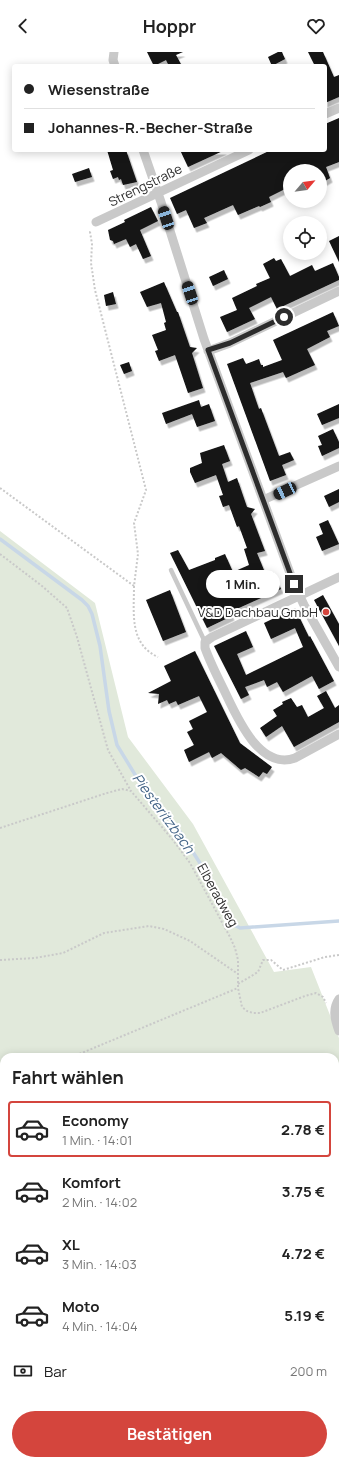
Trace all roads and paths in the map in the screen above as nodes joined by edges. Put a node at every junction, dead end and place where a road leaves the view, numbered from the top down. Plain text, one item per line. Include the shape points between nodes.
1 (114, 52) edge
2 (114, 64) edge
3 (339, 108) edge
4 (327, 113) edge
5 (144, 152) edge
6 (244, 152) edge
7 (158, 192) junction
8 (96, 222) joint
9 (339, 291) edge
10 (208, 350) junction
11 (339, 466) edge
12 (0, 488) edge
13 (263, 500) junction
14 (0, 554) edge
15 (171, 570) dead end
16 (339, 577) edge
17 (134, 586) junction
18 (299, 596) junction
19 (205, 642) junction
20 (158, 657) dead end
21 (339, 667) edge
22 (339, 734) edge
23 (131, 791) junction
24 (0, 828) edge
25 (339, 955) edge
26 (0, 960) edge
27 (238, 974) junction
28 (238, 984) junction
29 (238, 988) junction
30 (339, 999) edge
31 (334, 1016) junction
32 (339, 1031) edge
33 (82, 1053) edge

1 - 2 street
3 - 4 street
5 - 7 street
6 - 7 street, Strengstraße
7 - 8 street, Strengstraße
7 - 10 street
8 - 17 path via 90,232 95,290 146,490 134,523 138,554
9 - 10 street via 230,343
10 - 13 street
11 - 13 street
12 - 17 path
13 - 18 street
14 - 23 path, Elberadweg via 67,608 108,750
15 - 19 lane
16 - 18 street
17 - 20 path via 136,632 141,644
18 - 19 street
18 - 21 street
19 - 22 street via 207,655 242,727 274,758 288,760
23 - 24 path via 122,789
23 - 27 path, Elberadweg via 190,863 230,937 238,960
25 - 28 path via 282,970 271,960 263,960 258,972
26 - 27 path via 63,953 104,933 149,926 164,929 190,941
27 - 28 path, Elberadweg
28 - 29 path, Elberadweg
29 - 31 path, Elberadweg via 242,1007 253,1014 267,1012 316,993 323,997
29 - 33 path
30 - 31 street
31 - 32 street

